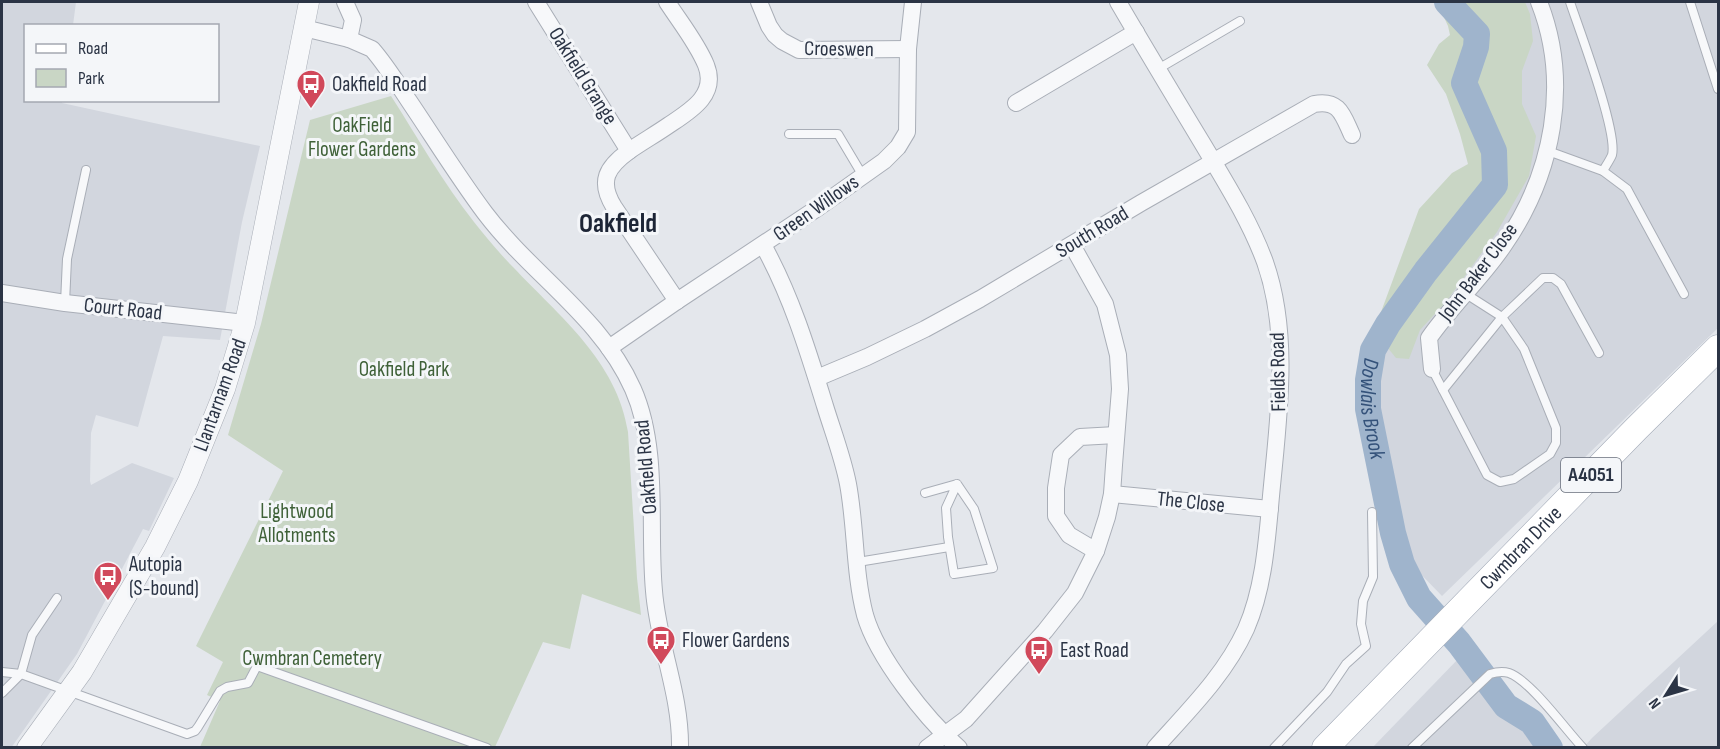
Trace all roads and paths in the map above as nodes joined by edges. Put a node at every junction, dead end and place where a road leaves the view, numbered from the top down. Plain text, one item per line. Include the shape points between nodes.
1 (309, 2) edge
2 (345, 2) edge
3 (536, 2) edge
4 (667, 2) edge
5 (759, 2) edge
6 (913, 2) edge
7 (1118, 2) edge
8 (1539, 2) edge
9 (1570, 2) edge
10 (1689, 2) edge
11 (1240, 21) dead end
12 (304, 28) junction
13 (1136, 33) junction
14 (349, 39) junction
15 (908, 49) junction
16 (1158, 69) junction
17 (1719, 89) edge
18 (1016, 103) dead end
19 (789, 134) dead end
20 (1352, 135) dead end
21 (629, 151) junction
22 (1548, 151) junction
23 (1214, 162) junction
24 (86, 170) dead end
25 (1603, 171) junction
26 (863, 176) junction
27 (763, 245) junction
28 (1072, 245) junction
29 (2, 293) edge
30 (1466, 294) junction
31 (1684, 294) dead end
32 (677, 301) junction
33 (65, 303) junction
34 (1502, 317) junction
35 (245, 322) junction
36 (609, 348) junction
37 (1719, 348) edge
38 (1599, 353) dead end
39 (1432, 369) joint
40 (817, 378) junction
41 (1443, 390) junction
42 (1116, 435) junction
43 (957, 484) junction
44 (925, 493) dead end
45 (1112, 494) junction
46 (1270, 509) junction
47 (1372, 512) dead end
48 (950, 547) junction
49 (1096, 551) junction
50 (858, 561) junction
51 (57, 598) dead end
52 (2, 672) edge
53 (21, 674) junction
54 (69, 691) junction
55 (2, 693) edge
56 (945, 735) junction
57 (27, 747) edge
58 (487, 747) edge
59 (680, 747) edge
60 (927, 747) edge
61 (959, 747) edge
62 (1155, 747) edge
63 (1274, 747) edge
64 (1325, 747) edge
65 (1412, 747) edge
66 (1583, 747) edge

1 - 12 street, Llantarnam Road
2 - 14 street via 353,20
3 - 21 street, Oakfield Grange
4 - 21 street via 702,56 709,85 694,108
5 - 15 street, Croeswen via 775,35 799,50
6 - 15 street, Green Willows
7 - 13 street, Fields Road
8 - 22 street, John Baker Close via 1551,35 1555,77 1555,115
9 - 25 lane via 1612,141 1612,155
10 - 17 lane
11 - 16 lane
12 - 14 street, Oakfield Road
12 - 35 street, Llantarnam Road
13 - 16 street, Fields Road
13 - 18 street
14 - 36 street, Oakfield Road via 377,54 486,215
15 - 26 street, Green Willows via 907,132 898,147
16 - 23 street, Fields Road
19 - 26 lane via 838,134
20 - 23 street, South Road via 1341,111 1324,102 1314,104
21 - 32 street via 610,167 606,191
22 - 25 lane
22 - 30 street, John Baker Close via 1527,204 1505,244
23 - 28 street, South Road
23 - 46 street, Fields Road via 1265,262 1276,308 1280,358
24 - 33 lane via 67,259
25 - 31 lane via 1627,189
26 - 27 street, Green Willows
27 - 32 street, Green Willows
27 - 40 street via 786,291
28 - 40 street, South Road via 925,329
28 - 42 street via 1105,304 1112,326 1120,389
29 - 33 street, Court Road
30 - 34 lane
30 - 39 street, John Baker Close via 1430,338
32 - 36 street, Green Willows
33 - 35 street, Court Road
34 - 38 lane via 1535,284 1543,278 1553,278 1561,284
34 - 41 lane
34 - 41 lane via 1524,350 1556,428 1556,443 1550,454 1514,478 1500,482 1487,475
35 - 54 street, Llantarnam Road via 225,389 188,481 130,592
36 - 59 street, Oakfield Road via 633,388 645,425 654,592 674,686
37 - 64 main road, Cwmbran Drive / A4051
39 - 41 lane
40 - 50 street via 848,483
42 - 45 street
42 - 49 street via 1080,437 1061,455 1056,516 1069,535
43 - 44 lane
43 - 48 lane via 946,508
43 - 48 lane via 974,509 993,567 954,574
45 - 46 street, The Close
45 - 49 street
46 - 62 street, Fields Road via 1259,585 1246,628 1227,664
47 - 63 lane via 1373,578 1363,601 1361,624 1366,646
48 - 50 lane
49 - 56 street via 1075,593 1045,631 966,719
50 - 56 street via 865,616 876,643 889,666
51 - 53 lane via 33,634
52 - 53 lane
53 - 54 lane
53 - 55 lane
54 - 57 street, Llantarnam Road
54 - 58 lane via 187,734 195,731 220,692 249,683 257,666
56 - 60 street
56 - 61 street
65 - 66 lane via 1490,674 1506,672 1536,694

